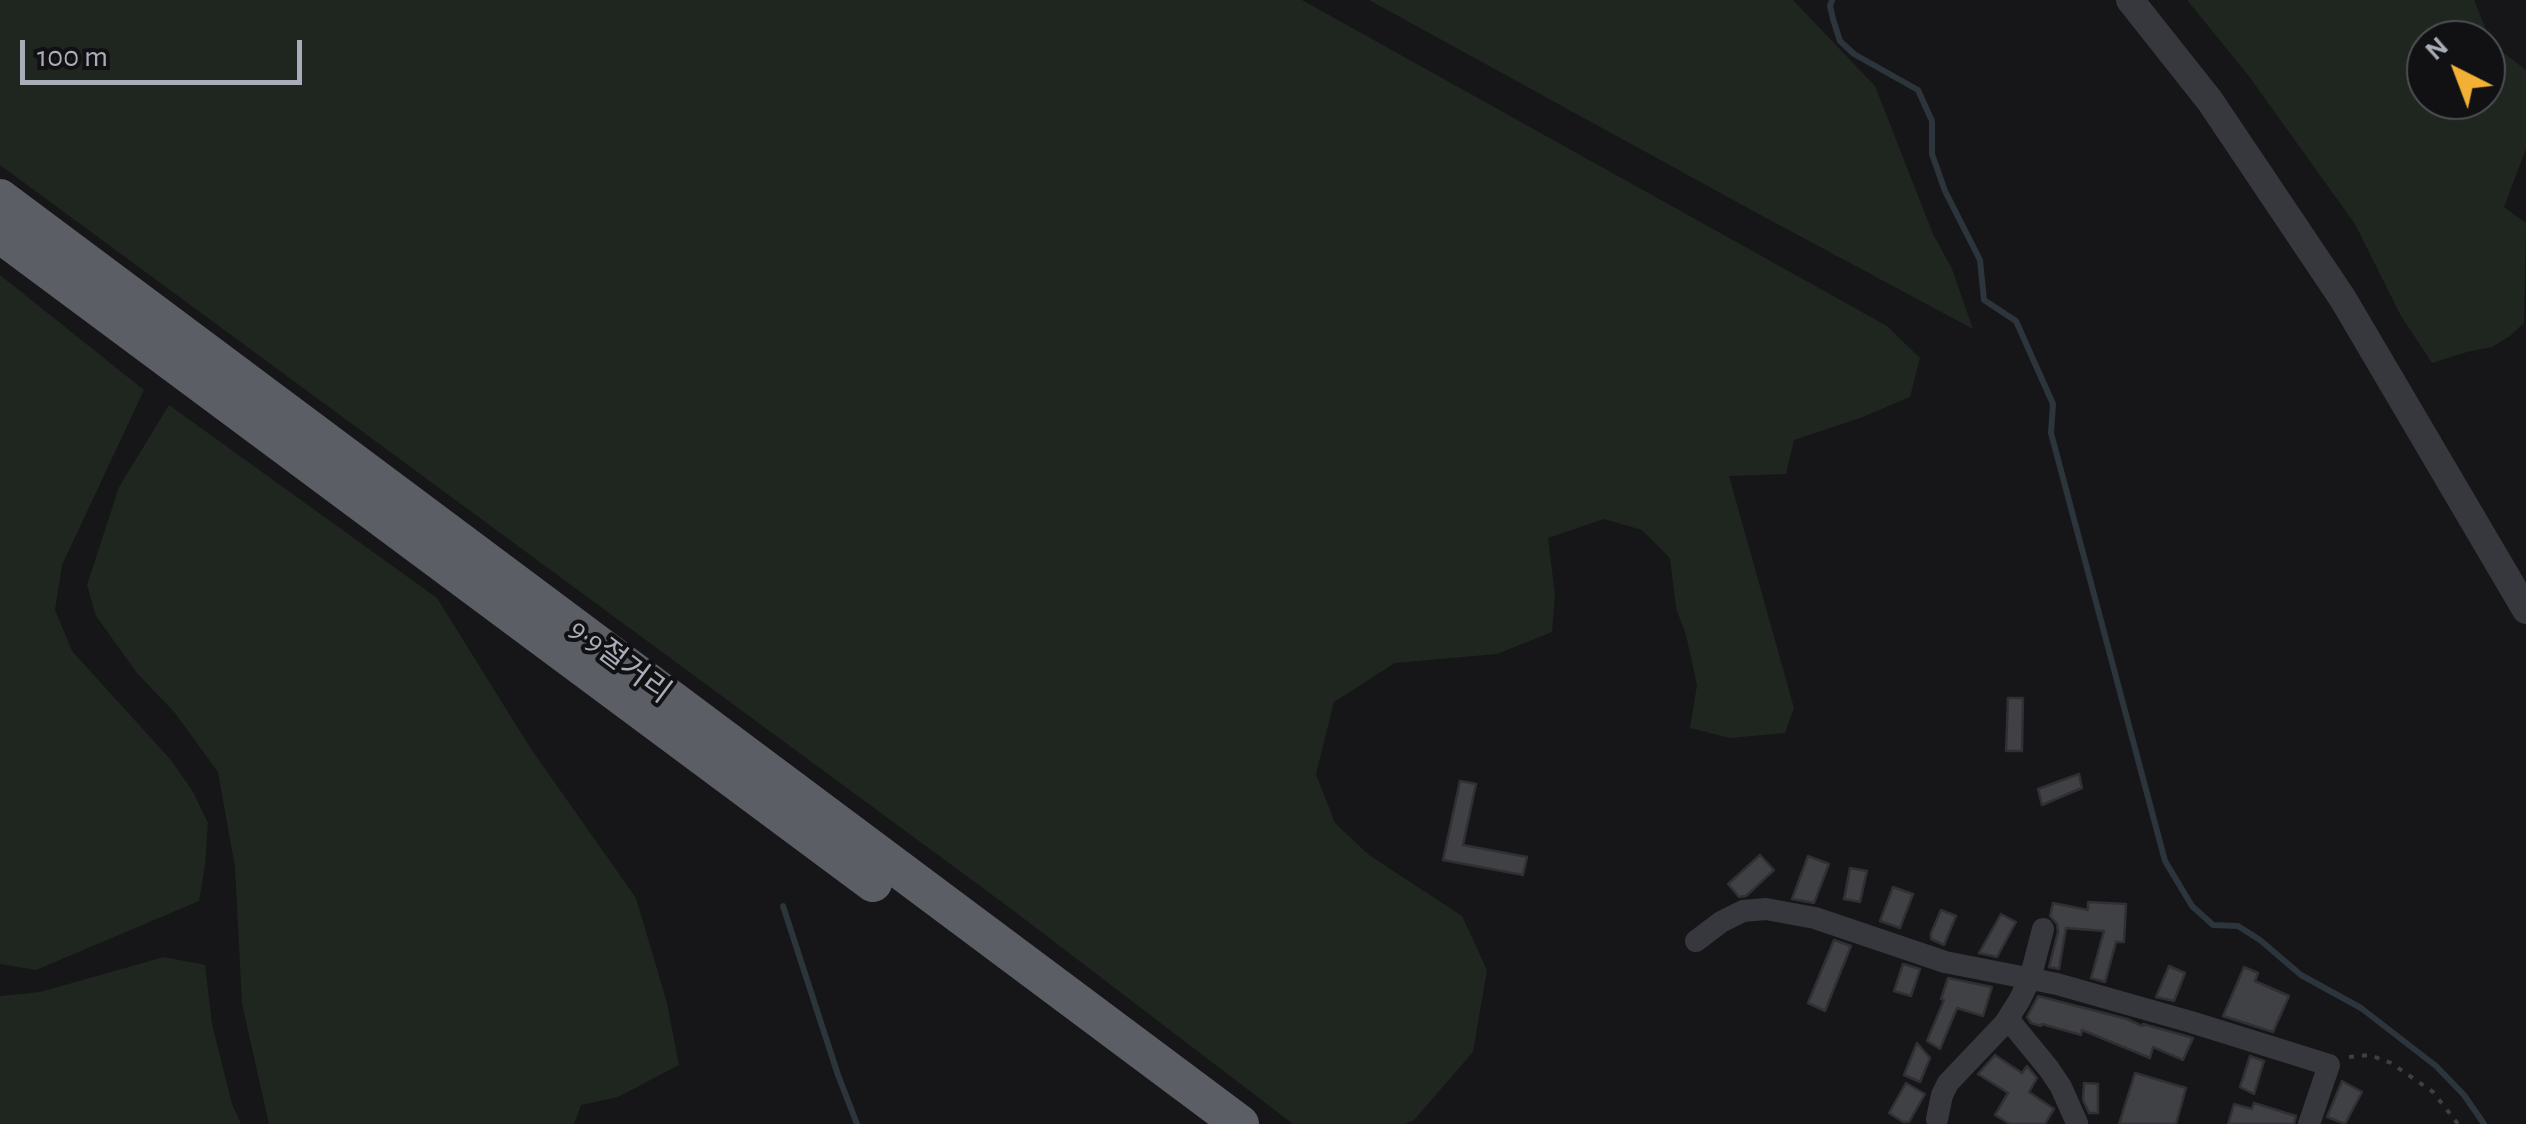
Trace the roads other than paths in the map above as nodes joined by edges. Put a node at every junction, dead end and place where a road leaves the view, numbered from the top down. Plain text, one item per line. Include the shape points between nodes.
1 (2136, 3) edge
2 (0, 198) edge
3 (0, 234) edge
4 (2526, 610) edge
5 (2043, 929) dead end
6 (1696, 941) dead end
7 (2030, 979) junction
8 (2008, 1020) junction
9 (1937, 1119) dead end
10 (2076, 1123) edge
11 (1200, 1124) edge
12 (1240, 1124) edge
13 (2309, 1124) edge

1 - 4 street via 2343,299
2 - 12 highway, 9·9절거리
3 - 11 highway, 9·9절거리
5 - 7 street
6 - 7 street via 1743,911 1766,908 1945,962
7 - 8 street
7 - 13 street via 2329,1064
8 - 9 street via 1948,1083
8 - 10 street via 2061,1088

